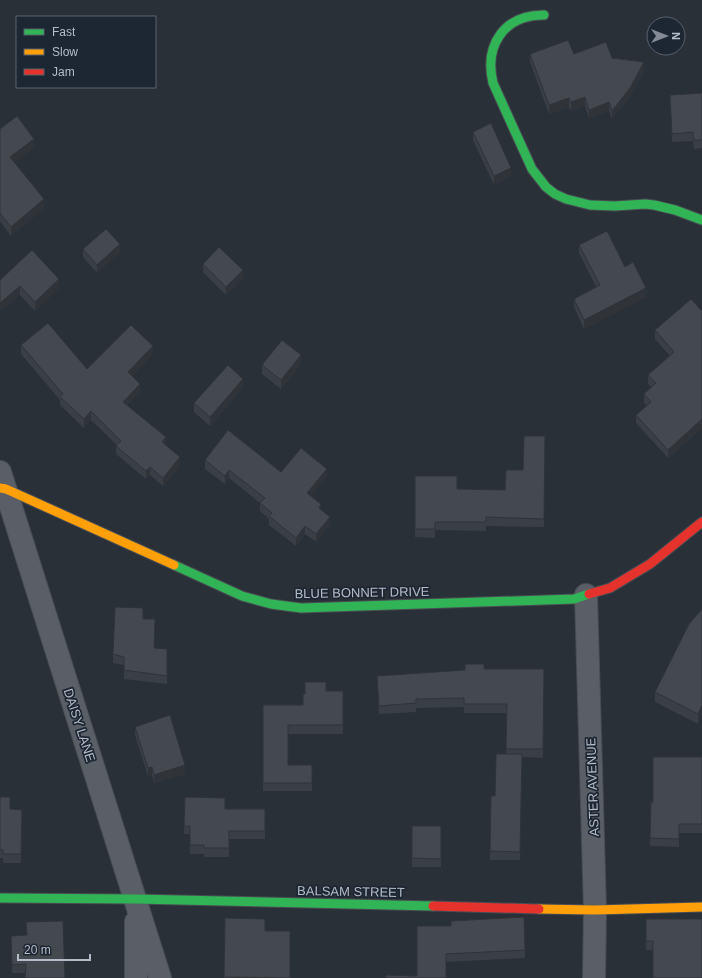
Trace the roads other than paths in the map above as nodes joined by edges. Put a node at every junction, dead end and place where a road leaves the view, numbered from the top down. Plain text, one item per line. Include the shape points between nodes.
1 (544, 15) dead end
2 (702, 220) edge
3 (2, 483) edge
4 (702, 522) edge
5 (586, 596) junction
6 (0, 898) edge
7 (136, 899) junction
8 (702, 907) edge
9 (595, 910) junction
10 (136, 978) edge
11 (160, 978) edge
12 (594, 978) edge

1 - 2 street via 531,15 517,20 504,30 494,43 490,62 493,83 536,177 554,193 582,204 647,204 675,210
3 - 5 street, BLUE BONNET DRIVE via 242,596 271,604 308,608 574,599
3 - 7 street, DAISY LANE
4 - 5 street, BLUE BONNET DRIVE via 650,564 610,588
5 - 9 street, ASTER AVENUE
6 - 7 street, BALSAM STREET
7 - 9 street, BALSAM STREET
7 - 10 street
7 - 11 street, DAISY LANE
8 - 9 street, BALSAM STREET
9 - 12 street, ASTER AVENUE

